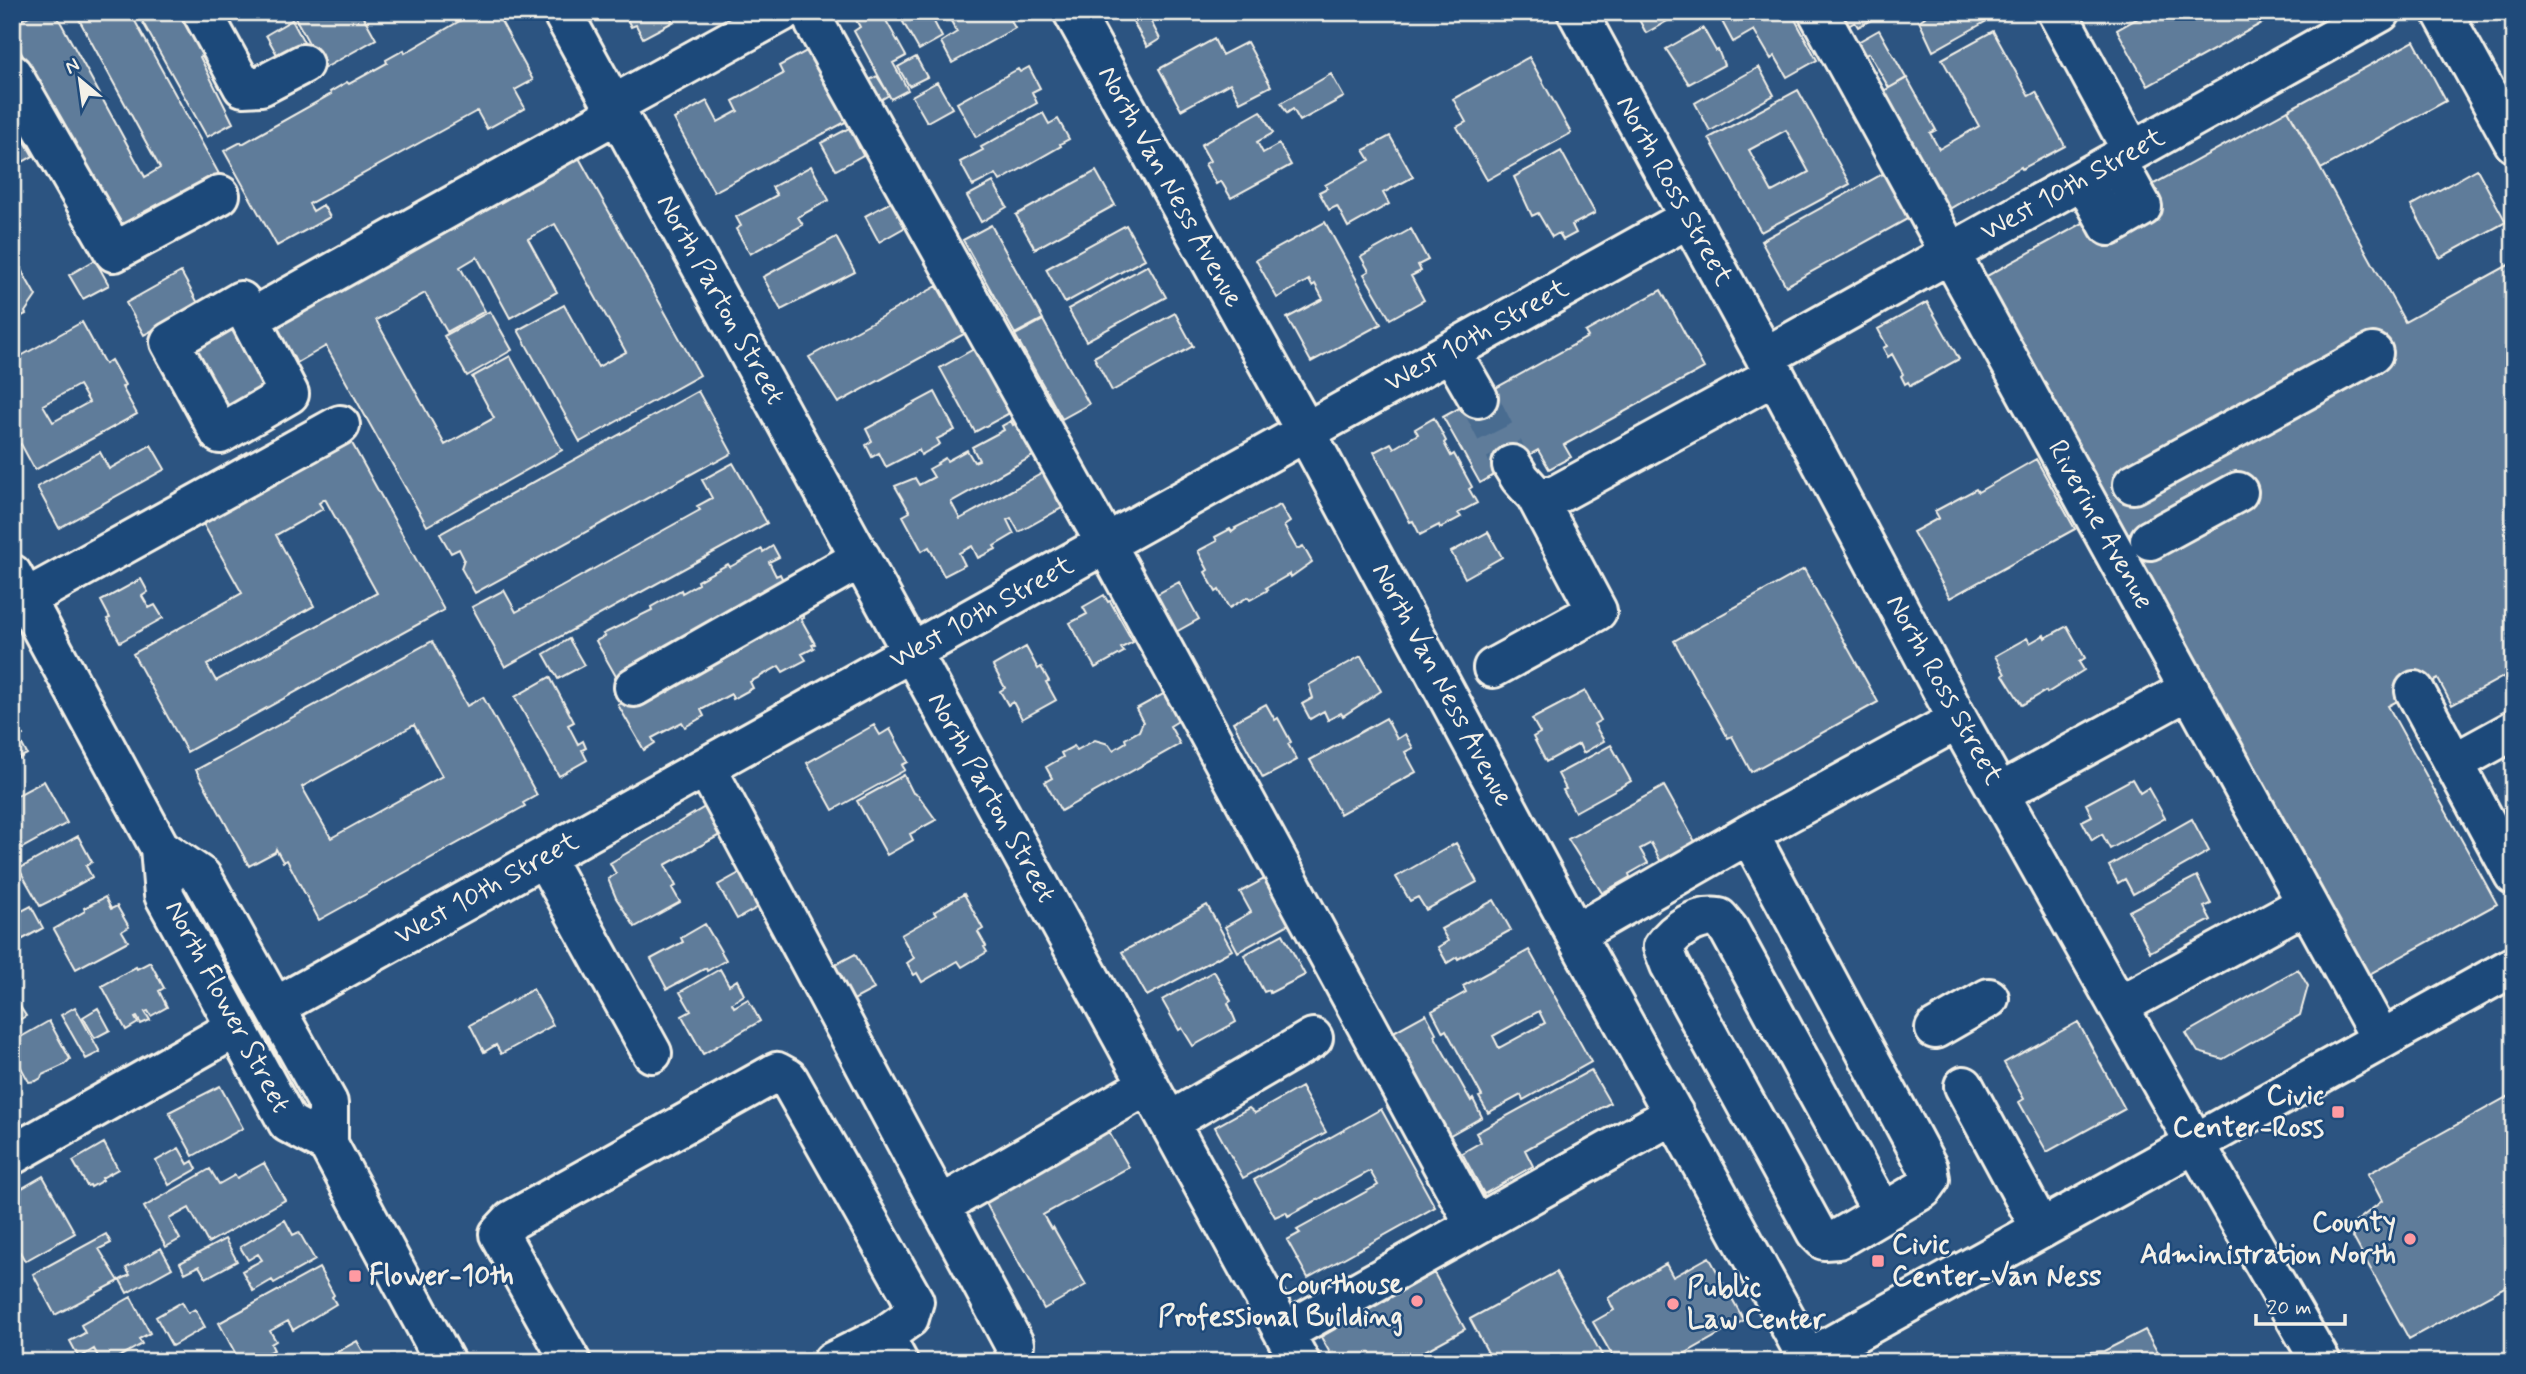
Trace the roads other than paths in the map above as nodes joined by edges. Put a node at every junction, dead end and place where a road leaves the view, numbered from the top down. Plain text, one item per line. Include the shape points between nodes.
1 (202, 12) edge
2 (562, 12) edge
3 (782, 12) edge
4 (811, 12) edge
5 (1073, 12) edge
6 (1577, 12) edge
7 (1818, 12) edge
8 (2057, 12) edge
9 (2381, 12) edge
10 (2442, 12) edge
11 (303, 64) dead end
12 (12, 74) edge
13 (615, 109) junction
14 (2514, 143) edge
15 (2124, 156) junction
16 (2083, 179) junction
17 (220, 195) dead end
18 (1689, 218) junction
19 (1951, 253) junction
20 (250, 319) dead end
21 (1451, 351) junction
22 (2373, 352) dead end
23 (1770, 366) junction
24 (1478, 398) tunnel mouth
25 (340, 425) dead end
26 (1306, 432) junction
27 (1512, 465) tunnel mouth
28 (2133, 484) dead end
29 (1536, 496) junction
30 (2243, 503) dead end
31 (1106, 544) junction
32 (2157, 551) dead end
33 (861, 558) junction
34 (19, 586) edge
35 (912, 652) junction
36 (1493, 668) dead end
37 (634, 687) dead end
38 (2190, 689) junction
39 (2415, 691) dead end
40 (1958, 720) junction
41 (2514, 730) edge
42 (2454, 763) junction
43 (706, 767) junction
44 (2000, 793) junction
45 (1749, 834) junction
46 (160, 848) junction
47 (544, 857) junction
48 (2514, 875) edge
49 (2306, 904) junction
50 (1576, 934) junction
51 (2514, 966) edge
52 (1989, 998) dead end
53 (2119, 1006) junction
54 (275, 1007) junction
55 (234, 1029) junction
56 (1935, 1029) dead end
57 (1313, 1038) dead end
58 (2381, 1039) junction
59 (652, 1053) dead end
60 (1148, 1085) junction
61 (1964, 1086) dead end
62 (1674, 1114) junction
63 (1169, 1122) junction
64 (2195, 1143) junction
65 (328, 1144) junction
66 (12, 1155) edge
67 (940, 1206) junction
68 (1882, 1212) junction
69 (1475, 1225) junction
70 (2041, 1229) junction
71 (1014, 1344) dead end
72 (1292, 1347) edge
73 (891, 1349) edge
74 (1805, 1360) edge
75 (445, 1362) edge
76 (571, 1362) edge
77 (832, 1362) edge
78 (2321, 1362) edge

1 - 11 street via 243,87 261,86
2 - 13 street, North Parton Street
3 - 13 street
4 - 31 street
5 - 26 street, North Van Ness Avenue
6 - 18 street, North Ross Street
7 - 19 street, Riverine Avenue
8 - 15 street
9 - 15 street, West 10th Street
10 - 14 street
12 - 17 street via 114,252
13 - 20 street
13 - 33 street, North Parton Street
15 - 16 street, West 10th Street
15 - 16 street via 2142,207 2109,226
16 - 19 street, West 10th Street
18 - 21 street, West 10th Street
18 - 23 street, North Ross Street
19 - 23 street, West 10th Street
19 - 38 street, Riverine Avenue
21 - 24 street
21 - 26 street, West 10th Street
22 - 28 street
23 - 29 street, West 10th Street via 1554,495
23 - 40 street, North Ross Street
25 - 34 street
26 - 31 street, West 10th Street
26 - 50 street, North Van Ness Avenue
27 - 29 street
29 - 36 street via 1597,611
30 - 32 street
31 - 35 street, West 10th Street
31 - 69 street
33 - 35 street, North Parton Street
33 - 37 street
34 - 46 street, North Flower Street
35 - 43 street, West 10th Street
35 - 60 street, North Parton Street
38 - 44 street
38 - 49 street, Riverine Avenue
39 - 42 street
40 - 44 street, North Ross Street
40 - 45 street
41 - 42 street
42 - 48 street
43 - 47 street, West 10th Street
43 - 67 street
44 - 53 street, North Ross Street
45 - 50 street
45 - 68 street via 1928,1168 1930,1179 1923,1189
46 - 54 street, North Flower Street via 202,877
46 - 55 street, North Flower Street via 164,895
47 - 54 street, West 10th Street
47 - 59 street
49 - 53 street
49 - 58 street, Riverine Avenue
50 - 62 street, North Van Ness Avenue
51 - 58 street
52 - 56 street
53 - 64 street, North Ross Street
54 - 65 street, North Flower Street via 328,1102
55 - 65 street, North Flower Street via 288,1124
55 - 66 street
57 - 63 street
58 - 64 street
60 - 63 street, North Parton Street
60 - 67 street
61 - 70 street
62 - 69 street
62 - 74 street, North Van Ness Avenue
63 - 72 street, North Parton Street
64 - 70 street
64 - 78 street, North Ross Street
65 - 75 street, North Flower Street
67 - 71 street
68 - 68 street via 1838,1239 1824,1240 1816,1232 1670,965 1663,947 1673,933 1706,916 1719,918 1728,929
69 - 72 street
70 - 74 street
73 - 76 street via 914,1301 788,1078 777,1072 512,1220 499,1234
73 - 77 street

